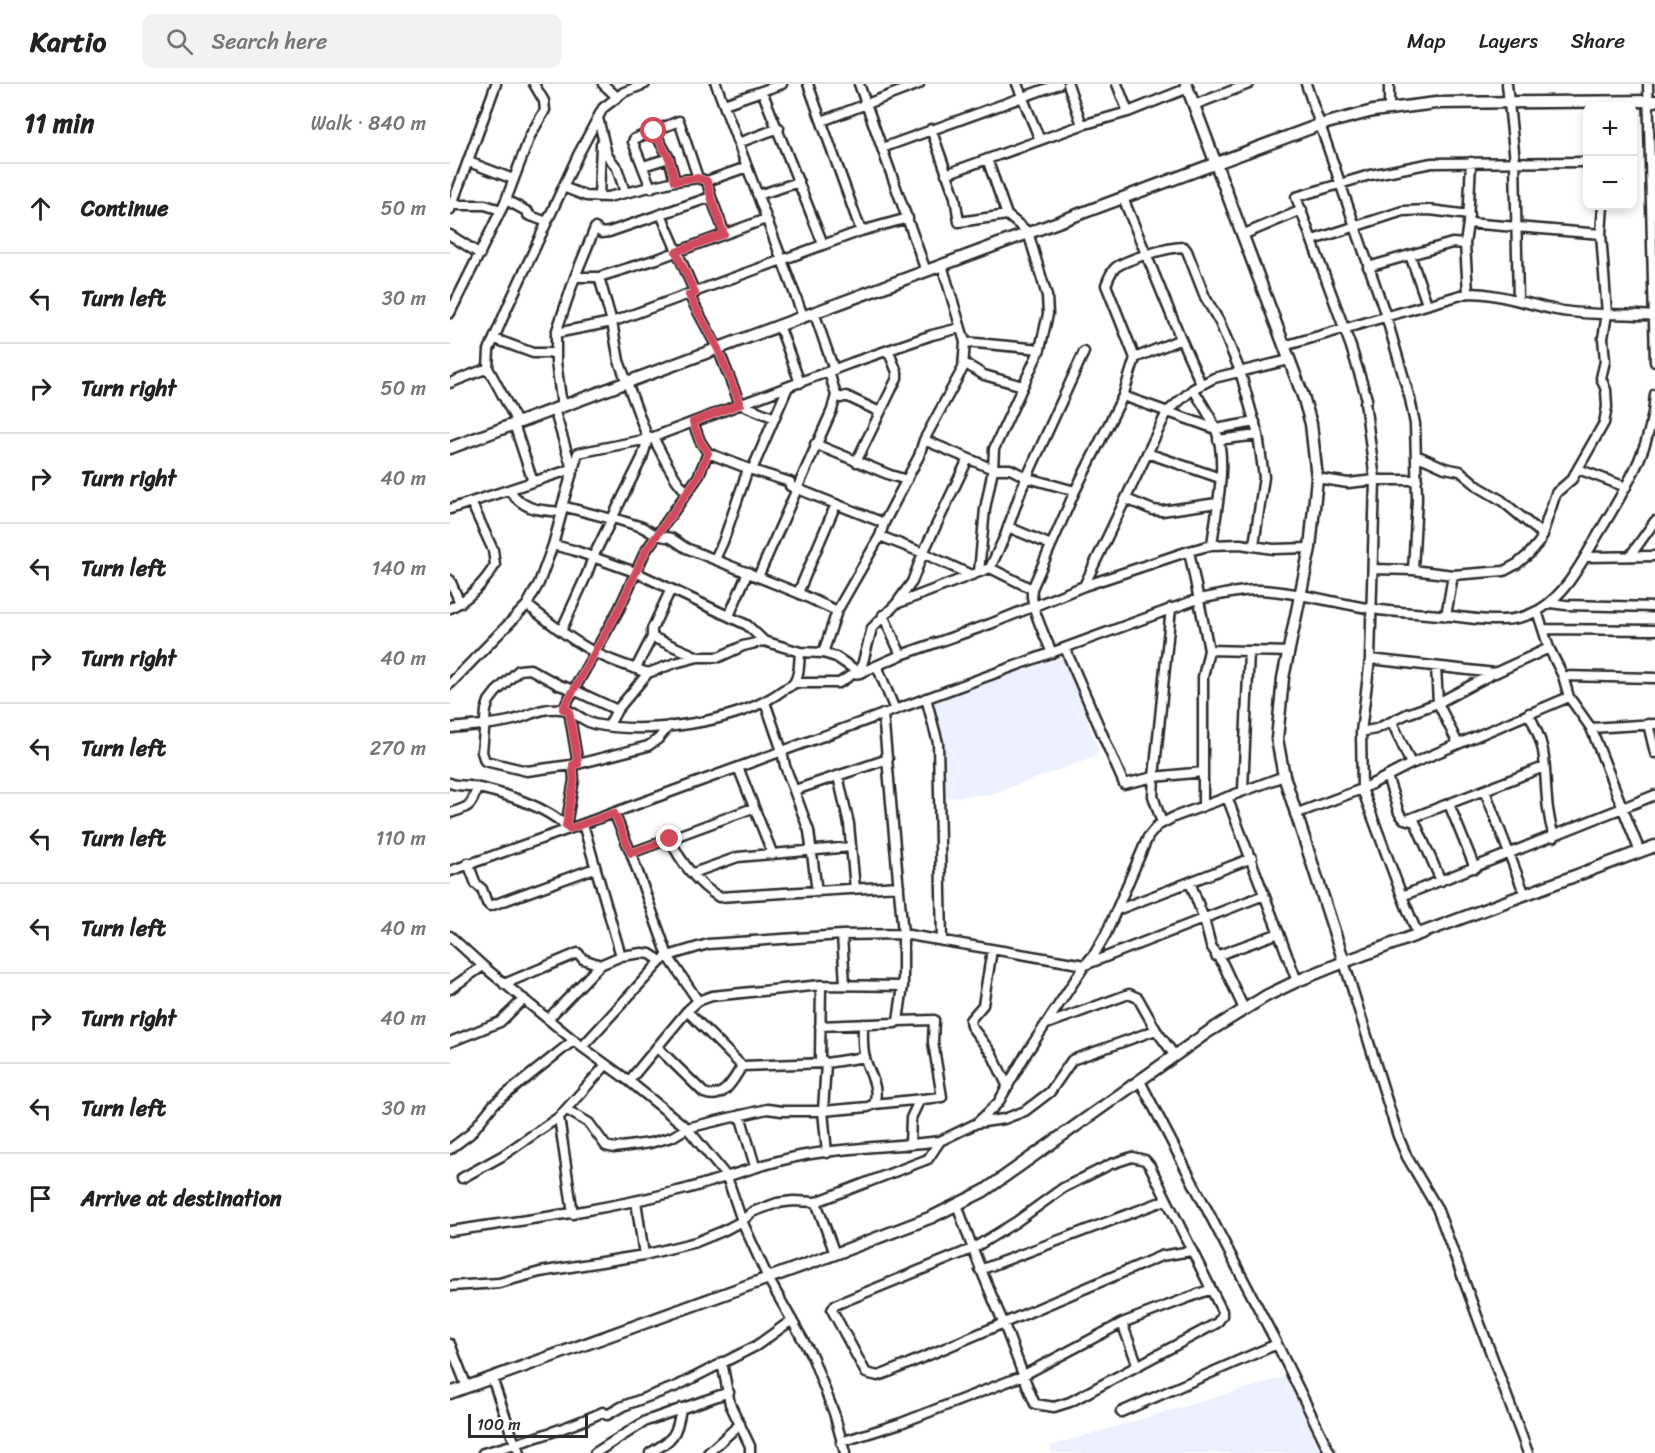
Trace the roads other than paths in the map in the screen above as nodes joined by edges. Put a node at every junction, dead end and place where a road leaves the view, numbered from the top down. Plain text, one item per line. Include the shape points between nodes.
1 (496, 84) edge
2 (534, 84) edge
3 (603, 84) edge
4 (645, 84) edge
5 (716, 84) edge
6 (782, 84) edge
7 (808, 84) edge
8 (859, 84) edge
9 (1017, 84) edge
10 (1059, 84) edge
11 (1068, 84) edge
12 (1117, 84) edge
13 (1249, 84) edge
14 (1306, 84) edge
15 (1389, 84) edge
16 (1507, 84) edge
17 (1648, 84) edge
18 (915, 85) edge
19 (629, 86) edge
20 (1187, 86) edge
21 (762, 91) junction
22 (617, 97) junction
23 (1023, 98) junction
24 (1651, 101) edge
25 (1508, 102) junction
26 (866, 103) junction
27 (724, 104) junction
28 (1194, 105) junction
29 (1389, 108) junction
30 (1128, 112) junction
31 (598, 118) junction
32 (822, 121) junction
33 (1082, 125) junction
34 (1322, 125) junction
35 (778, 128) junction
36 (931, 129) junction
37 (654, 131) junction
38 (602, 135) junction
39 (1040, 140) junction
40 (738, 143) junction
41 (882, 148) junction
42 (669, 158) junction
43 (987, 159) junction
44 (1515, 161) junction
45 (469, 162) junction
46 (1471, 162) junction
47 (1583, 162) edge
48 (1216, 164) junction
49 (643, 166) junction
50 (747, 167) junction
51 (946, 174) junction
52 (698, 178) junction
53 (513, 179) junction
54 (675, 181) junction
55 (707, 181) junction
56 (799, 182) junction
57 (1340, 182) junction
58 (563, 187) junction
59 (651, 188) junction
60 (625, 192) junction
61 (758, 195) junction
62 (599, 197) junction
63 (711, 197) junction
64 (1123, 198) junction
65 (506, 200) junction
66 (451, 208) edge
67 (501, 210) junction
68 (1302, 210) junction
69 (1603, 210) edge
70 (661, 214) junction
71 (1007, 215) junction
72 (908, 218) junction
73 (766, 219) junction
74 (1469, 219) junction
75 (547, 222) junction
76 (1354, 226) junction
77 (1517, 227) junction
78 (861, 231) junction
79 (1028, 232) junction
80 (724, 234) junction
81 (1601, 234) junction
82 (450, 235) edge
83 (1242, 235) junction
84 (1313, 240) junction
85 (823, 244) junction
86 (1465, 244) junction
87 (676, 252) junction
88 (480, 254) junction
89 (1147, 254) junction
90 (1410, 255) junction
91 (782, 260) junction
92 (942, 265) junction
93 (1368, 267) junction
94 (926, 271) junction
95 (575, 277) junction
96 (599, 278) junction
97 (1468, 293) junction
98 (692, 294) junction
99 (1518, 300) junction
100 (1427, 304) junction
101 (450, 313) edge
102 (809, 314) junction
103 (1607, 314) junction
104 (1386, 316) junction
105 (1654, 316) edge
106 (612, 322) junction
107 (778, 325) junction
108 (1344, 327) junction
109 (960, 328) junction
110 (556, 333) junction
111 (495, 339) junction
112 (1181, 339) junction
113 (965, 342) junction
114 (1284, 346) junction
115 (718, 349) junction
116 (1040, 349) junction
117 (888, 350) junction
118 (556, 352) junction
119 (1084, 352) dead end
120 (1135, 358) junction
121 (1289, 360) junction
122 (1655, 362) edge
123 (964, 363) junction
124 (488, 368) junction
125 (831, 371) junction
126 (1240, 371) junction
127 (626, 382) junction
128 (800, 382) junction
129 (450, 383) edge
130 (1023, 386) junction
131 (788, 387) junction
132 (1197, 387) junction
133 (1655, 394) edge
134 (836, 395) junction
135 (1123, 396) junction
136 (740, 404) junction
137 (558, 407) junction
138 (880, 412) junction
139 (1167, 412) junction
140 (775, 418) junction
141 (693, 422) junction
142 (1255, 422) junction
143 (516, 423) junction
144 (1653, 428) edge
145 (1216, 429) junction
146 (1258, 435) junction
147 (651, 438) junction
148 (924, 440) junction
149 (1218, 440) junction
150 (815, 444) junction
151 (450, 448) edge
152 (708, 453) junction
153 (1147, 453) junction
154 (1416, 455) junction
155 (968, 459) junction
156 (856, 462) junction
157 (572, 469) junction
158 (993, 469) junction
159 (1578, 469) junction
160 (750, 470) junction
161 (1028, 478) junction
162 (1220, 478) junction
163 (1317, 478) junction
164 (906, 480) junction
165 (1375, 480) junction
166 (1417, 480) junction
167 (533, 482) junction
168 (1626, 487) junction
169 (796, 488) junction
170 (509, 490) junction
171 (1075, 491) junction
172 (687, 492) junction
173 (1126, 500) junction
174 (471, 502) junction
175 (1217, 503) junction
176 (836, 504) junction
177 (450, 509) edge
178 (562, 509) junction
179 (612, 518) junction
180 (1655, 521) edge
181 (885, 523) junction
182 (1008, 527) junction
183 (656, 535) junction
184 (1543, 535) junction
185 (880, 536) junction
186 (553, 545) junction
187 (1051, 545) junction
188 (1212, 545) junction
189 (1254, 545) junction
190 (1310, 548) junction
191 (1189, 550) junction
192 (923, 553) junction
193 (1585, 556) junction
194 (1630, 556) junction
195 (1655, 556) edge
196 (593, 557) junction
197 (715, 559) junction
198 (990, 568) junction
199 (1373, 569) junction
200 (1413, 570) junction
201 (635, 572) junction
202 (748, 572) junction
203 (975, 574) junction
204 (1453, 575) junction
205 (758, 577) junction
206 (450, 580) edge
207 (1084, 586) junction
208 (1032, 589) junction
209 (672, 590) junction
210 (798, 593) junction
211 (1302, 594) junction
212 (1198, 599) junction
213 (460, 603) junction
214 (1550, 603) junction
215 (896, 604) junction
216 (527, 605) junction
217 (1035, 605) junction
218 (1655, 607) edge
219 (450, 608) edge
220 (1171, 608) junction
221 (1372, 609) junction
222 (837, 611) junction
223 (1537, 611) junction
224 (883, 615) junction
225 (729, 616) junction
226 (1446, 616) junction
227 (1543, 629) junction
228 (1655, 630) edge
229 (561, 631) junction
230 (652, 637) junction
231 (764, 641) junction
232 (1065, 648) junction
233 (1549, 648) junction
234 (1209, 650) junction
235 (800, 652) junction
236 (1250, 652) junction
237 (1289, 652) junction
238 (595, 653) junction
239 (823, 653) junction
240 (1052, 653) junction
241 (901, 655) junction
242 (698, 657) junction
243 (1370, 659) junction
244 (877, 666) junction
245 (636, 668) junction
246 (1436, 668) junction
247 (648, 673) junction
248 (860, 673) junction
249 (1495, 673) junction
250 (1563, 676) junction
251 (1655, 678) edge
252 (794, 683) junction
253 (450, 684) edge
254 (574, 690) junction
255 (1569, 697) junction
256 (926, 698) junction
257 (765, 702) junction
258 (1438, 703) junction
259 (566, 710) junction
260 (617, 710) junction
261 (895, 710) junction
262 (1529, 713) junction
263 (883, 714) junction
264 (1392, 722) junction
265 (486, 724) junction
266 (1651, 724) edge
267 (609, 725) junction
268 (669, 726) junction
269 (450, 728) edge
270 (1591, 728) junction
271 (1361, 732) junction
272 (1458, 744) junction
273 (782, 751) junction
274 (1655, 753) edge
275 (888, 759) junction
276 (576, 764) junction
277 (1411, 764) junction
278 (738, 767) junction
279 (1544, 767) junction
280 (1203, 772) junction
281 (837, 776) junction
282 (1284, 776) junction
283 (1387, 776) junction
284 (1154, 777) junction
285 (450, 783) edge
286 (477, 788) junction
287 (795, 789) junction
288 (1362, 789) junction
289 (1243, 790) junction
290 (1485, 791) junction
291 (1655, 795) edge
292 (1227, 797) junction
293 (1449, 804) junction
294 (1203, 805) junction
295 (753, 808) junction
296 (1622, 809) junction
297 (450, 813) edge
298 (614, 813) junction
299 (1295, 814) junction
300 (1409, 819) junction
301 (1162, 823) junction
302 (583, 824) junction
303 (568, 828) junction
304 (1554, 837) junction
305 (670, 839) junction
306 (1655, 846) edge
307 (851, 847) junction
308 (813, 849) junction
309 (1640, 852) junction
310 (631, 853) junction
311 (1510, 854) junction
312 (773, 855) junction
313 (1252, 858) junction
314 (468, 864) junction
315 (595, 868) junction
316 (1475, 868) junction
317 (450, 871) edge
318 (693, 873) junction
319 (1441, 881) junction
320 (1190, 882) junction
321 (899, 886) junction
322 (855, 889) junction
323 (818, 892) junction
324 (1264, 895) junction
325 (1525, 895) junction
326 (1402, 896) junction
327 (1117, 910) junction
328 (1204, 919) junction
329 (1279, 933) junction
330 (903, 934) junction
331 (1418, 934) junction
332 (450, 936) edge
333 (842, 936) junction
334 (942, 941) junction
335 (992, 950) junction
336 (621, 956) junction
337 (1216, 956) junction
338 (665, 959) junction
339 (1344, 962) junction
340 (600, 965) junction
341 (1084, 965) junction
342 (483, 966) junction
343 (1297, 981) junction
344 (504, 984) junction
345 (845, 984) junction
346 (821, 985) junction
347 (903, 986) junction
348 (450, 989) edge
349 (524, 999) junction
350 (698, 1001) junction
351 (1244, 1009) junction
352 (687, 1011) junction
353 (548, 1019) junction
354 (898, 1021) junction
355 (862, 1024) junction
356 (1047, 1024) junction
357 (820, 1026) junction
358 (1156, 1030) junction
359 (574, 1040) junction
360 (450, 1042) edge
361 (582, 1047) junction
362 (657, 1047) junction
363 (1175, 1056) junction
364 (865, 1057) junction
365 (826, 1063) junction
366 (606, 1065) junction
367 (742, 1066) junction
368 (629, 1081) junction
369 (1140, 1081) junction
370 (1008, 1087) junction
371 (920, 1099) junction
372 (874, 1104) junction
373 (567, 1110) junction
374 (823, 1112) junction
375 (740, 1115) junction
376 (559, 1117) junction
377 (976, 1123) junction
378 (687, 1128) junction
379 (940, 1141) junction
380 (910, 1145) junction
381 (450, 1149) edge
382 (827, 1153) junction
383 (755, 1166) junction
384 (727, 1177) junction
385 (462, 1178) dead end
386 (1166, 1200) junction
387 (636, 1201) junction
388 (816, 1202) junction
389 (957, 1204) junction
390 (573, 1214) junction
391 (742, 1221) junction
392 (450, 1231) edge
393 (972, 1249) junction
394 (1191, 1251) junction
395 (835, 1254) junction
396 (644, 1255) junction
397 (980, 1269) junction
398 (768, 1278) junction
399 (450, 1286) edge
400 (1211, 1289) junction
401 (792, 1320) junction
402 (1122, 1323) junction
403 (1004, 1324) junction
404 (450, 1344) edge
405 (1277, 1344) junction
406 (722, 1362) junction
407 (1138, 1366) junction
408 (1022, 1376) junction
409 (492, 1378) junction
410 (467, 1387) junction
411 (729, 1392) junction
412 (450, 1393) edge
413 (681, 1408) junction
414 (1121, 1413) dead end
415 (740, 1424) junction
416 (841, 1442) junction
417 (515, 1444) junction
418 (483, 1453) edge
419 (520, 1453) edge
420 (595, 1453) edge
421 (650, 1453) edge
422 (708, 1453) edge
423 (750, 1453) edge
424 (845, 1453) edge
425 (1330, 1453) edge
426 (1528, 1453) edge

1 - 45 street
2 - 53 street via 545,110
3 - 22 street
4 - 19 street
5 - 27 street
6 - 21 street
7 - 32 street
8 - 26 street
9 - 23 street
10 - 23 street
11 - 33 street
12 - 30 street
13 - 28 street
14 - 34 street
15 - 29 street
16 - 25 street
17 - 24 street
18 - 26 street
19 - 22 street
20 - 28 street
20 - 30 street
21 - 27 street
21 - 35 street
22 - 31 street via 603,108
23 - 36 street
23 - 39 street
24 - 25 street
24 - 105 street
25 - 29 street
25 - 44 street
26 - 32 street
26 - 41 street
27 - 40 street
28 - 48 street
29 - 34 street
30 - 33 street
31 - 38 street
31 - 58 street
32 - 78 street
33 - 39 street
34 - 48 street
34 - 57 street
35 - 40 street
35 - 56 street
36 - 41 street
36 - 51 street
37 - 42 street
37 - 49 street via 634,139
37 - 52 street via 679,121
38 - 60 street
38 - 62 street
39 - 43 street
40 - 50 street
41 - 72 street
42 - 49 street
42 - 54 street
43 - 51 street
43 - 71 street
44 - 46 street
44 - 47 street
44 - 77 street
45 - 53 street
45 - 66 street
46 - 57 street via 1417,165
46 - 74 street
48 - 64 street
48 - 83 street
49 - 59 street
50 - 55 street
50 - 61 street
51 - 71 street via 955,197 958,222
52 - 54 street
52 - 55 street
53 - 65 street
54 - 59 street
55 - 63 street
56 - 61 street
56 - 85 street
57 - 68 street via 1296,195
57 - 76 street
58 - 62 street
58 - 75 street
59 - 60 street
60 - 62 street
61 - 73 street
63 - 70 street
63 - 80 street
64 - 79 street
64 - 89 street
65 - 67 street
65 - 75 street
66 - 67 street via 485,205
67 - 88 street
68 - 83 street
68 - 84 street
69 - 81 street
70 - 87 street
70 - 95 street via 609,232 595,228
71 - 79 street
72 - 78 street
72 - 94 street
73 - 80 street
73 - 91 street
74 - 76 street via 1416,209
74 - 77 street
74 - 86 street
75 - 111 street
76 - 84 street
76 - 93 street
77 - 81 street
77 - 99 street
78 - 85 street
79 - 92 street
79 - 116 street via 1047,296 1048,314
80 - 87 street
81 - 103 street
82 - 88 street
83 - 114 street
84 - 108 street
85 - 91 street
86 - 90 street via 1452,243
86 - 97 street
87 - 96 street
87 - 98 street
88 - 101 street
89 - 112 street
89 - 120 street via 1116,267 1106,285
89 - 126 street via 1184,247
90 - 93 street
90 - 100 street
91 - 98 street
91 - 102 street
92 - 94 street
92 - 109 street
93 - 104 street
94 - 102 street
95 - 96 street
95 - 110 street
96 - 106 street
97 - 99 street
97 - 100 street
98 - 106 street
98 - 115 street
99 - 103 street via 1556,310
100 - 104 street
102 - 107 street
102 - 125 street
103 - 105 street
103 - 159 street via 1601,378 1606,390 1604,423
104 - 108 street
104 - 154 street via 1410,399
105 - 122 street
106 - 110 street
106 - 127 street
107 - 115 street
107 - 128 street
108 - 114 street
108 - 165 street via 1367,399
109 - 113 street
109 - 117 street
110 - 118 street
111 - 118 street via 533,353
111 - 124 street via 489,350
112 - 120 street
112 - 132 street
113 - 116 street
113 - 123 street
114 - 121 street
115 - 127 street
115 - 136 street
116 - 130 street
117 - 125 street
117 - 138 street via 898,374
118 - 137 street
119 - 161 street
120 - 135 street
121 - 126 street
121 - 163 street via 1311,424
123 - 130 street via 984,375
123 - 148 street
124 - 129 street
124 - 143 street
125 - 128 street
125 - 134 street
126 - 132 street
126 - 142 street
127 - 137 street
127 - 147 street
128 - 131 street
130 - 158 street via 994,449
131 - 136 street
131 - 140 street
132 - 139 street
132 - 145 street
133 - 144 street
134 - 138 street
134 - 150 street
135 - 139 street
135 - 171 street
136 - 140 street
136 - 141 street
137 - 143 street
137 - 157 street
138 - 156 street
139 - 145 street
139 - 153 street
140 - 160 street
141 - 147 street
141 - 152 street
142 - 145 street
142 - 146 street
143 - 151 street
143 - 167 street
144 - 168 street
145 - 149 street
146 - 149 street
146 - 189 street via 1264,477
147 - 157 street via 578,453
147 - 172 street
147 - 179 street
148 - 155 street
148 - 164 street
149 - 162 street
150 - 156 street
150 - 169 street
152 - 160 street
152 - 172 street
153 - 162 street
153 - 173 street
154 - 166 street
154 - 184 street via 1460,471
155 - 158 street
155 - 192 street
156 - 164 street
157 - 167 street
157 - 178 street
158 - 161 street via 1010,469
158 - 203 street
159 - 168 street
159 - 184 street via 1557,493
160 - 169 street via 790,482
160 - 197 street
161 - 171 street
161 - 182 street
162 - 175 street
163 - 165 street via 1348,483
163 - 190 street
164 - 181 street
165 - 166 street
165 - 199 street
166 - 200 street
167 - 170 street
168 - 193 street
169 - 176 street
169 - 205 street
170 - 174 street
170 - 178 street via 518,501 533,509
171 - 187 street
172 - 183 street
173 - 175 street via 1162,511
173 - 207 street
174 - 177 street
174 - 213 street via 496,560 492,570
175 - 188 street
176 - 181 street
176 - 210 street
178 - 179 street
178 - 186 street
179 - 183 street
179 - 196 street
180 - 194 street
181 - 185 street
182 - 187 street
182 - 198 street
183 - 197 street
183 - 201 street
184 - 204 street via 1529,554 1504,571
185 - 192 street
185 - 222 street
186 - 196 street
186 - 216 street
187 - 208 street
188 - 189 street
188 - 191 street
189 - 190 street
190 - 211 street
191 - 207 street
191 - 212 street
192 - 203 street
192 - 215 street via 912,582
193 - 194 street
193 - 214 street
194 - 195 street
196 - 201 street
196 - 229 street
197 - 202 street
198 - 203 street
198 - 208 street
199 - 200 street
199 - 221 street
200 - 204 street
201 - 209 street
201 - 238 street
202 - 205 street
202 - 225 street
203 - 215 street
204 - 226 street
205 - 210 street
206 - 213 street
207 - 217 street
208 - 217 street
209 - 225 street
209 - 230 street via 652,629
210 - 222 street
211 - 212 street via 1258,589
211 - 221 street
211 - 237 street
212 - 220 street
212 - 234 street
213 - 219 street
214 - 218 street
214 - 223 street
215 - 224 street
216 - 229 street
216 - 253 street
217 - 240 street
217 - 241 street
220 - 232 street
220 - 284 street
221 - 226 street
221 - 243 street
222 - 239 street
223 - 226 street via 1500,621
223 - 227 street
224 - 241 street
224 - 248 street via 872,628
225 - 231 street via 747,625
227 - 228 street
227 - 233 street
229 - 238 street
230 - 242 street
230 - 245 street
231 - 235 street
231 - 242 street via 743,645 719,657
232 - 240 street
232 - 284 street via 1124,784
233 - 249 street
233 - 250 street
234 - 236 street
234 - 280 street via 1203,677
235 - 239 street
235 - 252 street
236 - 237 street
236 - 289 street
237 - 282 street via 1277,740
238 - 245 street
238 - 254 street
239 - 248 street
240 - 256 street
241 - 244 street
242 - 247 street
243 - 246 street
243 - 271 street
244 - 248 street
244 - 261 street
245 - 247 street
246 - 249 street
246 - 258 street
247 - 260 street
248 - 252 street via 839,683
249 - 258 street
250 - 251 street
250 - 255 street
252 - 257 street
254 - 259 street
254 - 260 street
254 - 265 street via 530,669 519,670 489,701
255 - 262 street
255 - 270 street
256 - 261 street
256 - 334 street via 938,743
257 - 268 street via 732,714
257 - 273 street
258 - 264 street
258 - 272 street
259 - 265 street via 536,710 510,721
259 - 267 street via 591,723
259 - 276 street
260 - 267 street
261 - 263 street
262 - 272 street
262 - 279 street via 1542,744
263 - 273 street
263 - 275 street
264 - 271 street
264 - 277 street
265 - 269 street
265 - 276 street via 482,752 485,761 522,771
266 - 270 street
266 - 274 street
267 - 268 street
268 - 276 street via 648,746
270 - 296 street
271 - 288 street
272 - 277 street
273 - 278 street
273 - 287 street
275 - 281 street
275 - 321 street
276 - 303 street
277 - 283 street
278 - 295 street
278 - 298 street
279 - 290 street
279 - 304 street via 1546,808
280 - 284 street
280 - 294 street
281 - 287 street
281 - 307 street via 847,811
282 - 289 street
282 - 299 street
283 - 288 street
283 - 300 street via 1399,813
284 - 301 street via 1153,796
285 - 286 street
286 - 297 street via 469,807
286 - 303 street via 549,813
287 - 308 street
288 - 299 street
288 - 326 street
289 - 292 street
290 - 293 street
290 - 311 street
291 - 296 street
292 - 294 street
292 - 313 street
293 - 300 street
293 - 316 street
294 - 301 street
295 - 305 street
295 - 312 street
296 - 304 street
296 - 309 street
298 - 302 street
298 - 310 street
299 - 339 street
300 - 319 street via 1415,822
301 - 327 street via 1148,837
302 - 303 street
302 - 315 street
303 - 314 street
304 - 311 street
305 - 310 street
305 - 318 street via 678,857
306 - 309 street
307 - 308 street
307 - 322 street
308 - 312 street
308 - 323 street
309 - 325 street
310 - 338 street
311 - 316 street
311 - 325 street
312 - 318 street via 738,857
313 - 320 street
313 - 324 street
314 - 315 street via 490,906
314 - 317 street
315 - 336 street
316 - 319 street
318 - 323 street via 719,897
319 - 326 street
320 - 327 street
320 - 328 street
321 - 322 street
321 - 330 street
322 - 323 street
324 - 328 street
324 - 329 street
325 - 331 street
326 - 331 street
327 - 341 street via 1095,953
328 - 337 street
328 - 341 street
329 - 337 street
329 - 343 street
330 - 333 street
330 - 334 street
330 - 347 street
331 - 339 street
332 - 342 street
333 - 338 street via 708,944
333 - 345 street
334 - 335 street
335 - 341 street
335 - 370 street via 983,1005 970,1020
336 - 338 street via 642,953
336 - 340 street
337 - 351 street
338 - 350 street
338 - 361 street
339 - 343 street
339 - 426 street via 1398,1136 1437,1208
340 - 344 street via 578,953
340 - 353 street
341 - 356 street
342 - 344 street
342 - 348 street
343 - 351 street
344 - 349 street
345 - 346 street
345 - 347 street
346 - 350 street via 712,996
346 - 357 street
347 - 354 street
349 - 353 street
349 - 360 street via 500,1022
350 - 352 street
351 - 363 street
352 - 362 street
352 - 367 street
353 - 359 street
354 - 355 street
354 - 371 street via 934,1020 933,1042 942,1097
355 - 357 street
355 - 364 street
356 - 358 street via 1129,994 1138,998
356 - 370 street
357 - 365 street via 820,1058
358 - 363 street
358 - 377 street via 1072,1060 1050,1092 1025,1111
359 - 361 street
359 - 381 street via 494,1104 471,1134
361 - 366 street
362 - 367 street via 709,1095 726,1090
362 - 368 street
363 - 369 street
364 - 365 street
364 - 372 street via 877,1098
365 - 367 street
365 - 374 street
366 - 368 street
366 - 373 street
368 - 378 street
369 - 389 street via 984,1191
369 - 405 street
370 - 377 street via 998,1103
371 - 372 street
371 - 380 street via 911,1118
372 - 374 street
373 - 376 street
373 - 378 street via 590,1123 606,1146 614,1148 672,1137
374 - 375 street via 767,1109
374 - 382 street
375 - 378 street
375 - 383 street
376 - 385 street
376 - 390 street
377 - 379 street
378 - 384 street
379 - 380 street
379 - 388 street via 928,1160
380 - 382 street
382 - 383 street
383 - 384 street
384 - 387 street
384 - 391 street
386 - 393 street via 1145,1160 1132,1157 1063,1188
386 - 394 street
386 - 397 street
387 - 390 street
387 - 396 street
388 - 391 street via 777,1203 752,1212
388 - 395 street
389 - 393 street
389 - 395 street
390 - 392 street
391 - 396 street via 696,1242
391 - 398 street
393 - 397 street
393 - 403 street via 835,1305 832,1310 866,1373 878,1376
394 - 400 street
394 - 403 street via 1161,1256
395 - 398 street
396 - 399 street via 540,1272 499,1283
397 - 403 street
398 - 401 street
398 - 409 street
400 - 402 street
400 - 407 street via 1222,1311 1217,1323
401 - 406 street via 756,1346
401 - 416 street via 812,1356
402 - 407 street
402 - 408 street
403 - 408 street
404 - 410 street
405 - 414 street
405 - 425 street
406 - 411 street
406 - 417 street via 607,1415 603,1412
407 - 408 street via 1053,1407 1035,1404
408 - 416 street
409 - 410 street
409 - 417 street
410 - 412 street
411 - 413 street
411 - 415 street
413 - 420 street via 646,1421
413 - 421 street via 675,1435
415 - 422 street
415 - 423 street
416 - 424 street
417 - 418 street
417 - 419 street

